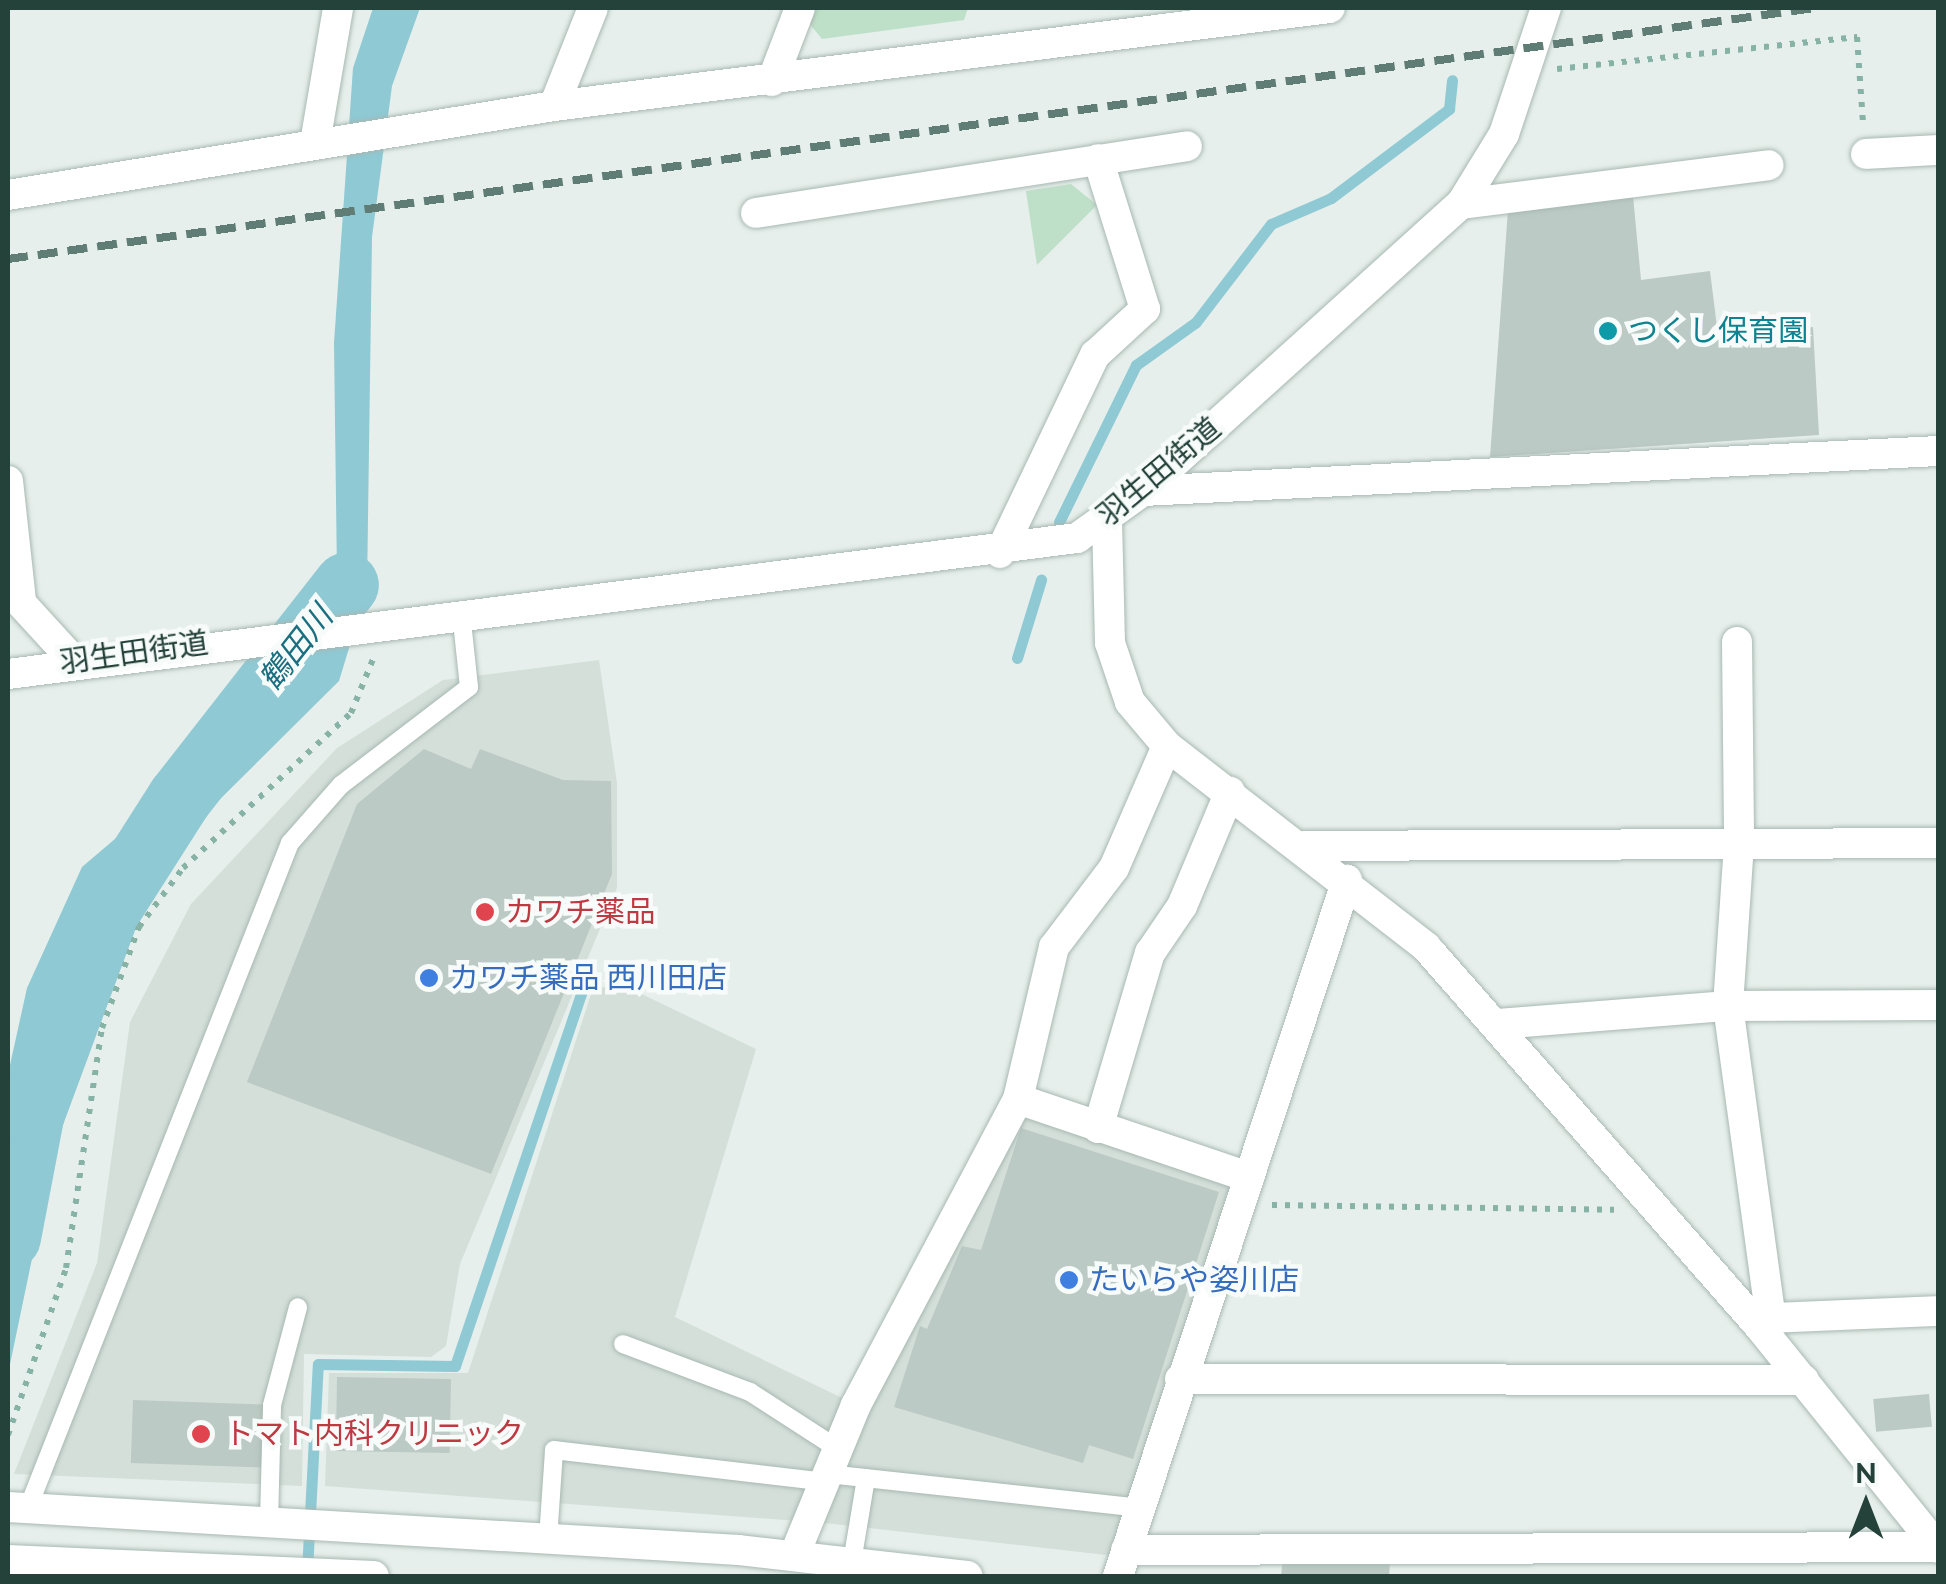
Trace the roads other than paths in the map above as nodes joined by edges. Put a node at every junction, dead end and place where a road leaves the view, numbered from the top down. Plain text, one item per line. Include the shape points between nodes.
1 (338, 8) edge
2 (592, 8) edge
3 (800, 8) edge
4 (1330, 8) edge
5 (1546, 8) edge
6 (1225, 16) edge
7 (772, 81) junction
8 (554, 106) junction
9 (326, 141) junction
10 (1187, 146) dead end
11 (1938, 150) edge
12 (1866, 154) road end
13 (1098, 159) junction
14 (1769, 165) dead end
15 (8, 195) edge
16 (1460, 204) junction
17 (756, 214) dead end
18 (1938, 451) edge
19 (8, 482) edge
20 (1142, 491) junction
21 (1107, 520) junction
22 (1000, 553) junction
23 (14, 595) edge
24 (461, 612) junction
25 (1737, 642) dead end
26 (72, 660) junction
27 (8, 674) edge
28 (1167, 746) junction
29 (1230, 792) junction
30 (1938, 843) edge
31 (1739, 844) junction
32 (1304, 846) junction
33 (1346, 880) junction
34 (1728, 1006) junction
35 (1938, 1006) edge
36 (1498, 1024) junction
37 (1018, 1099) junction
38 (1098, 1128) junction
39 (1249, 1177) junction
40 (298, 1307) dead end
41 (1938, 1311) edge
42 (1770, 1328) junction
43 (623, 1344) dead end
44 (1180, 1378) junction
45 (1804, 1380) junction
46 (830, 1468) junction
47 (866, 1478) junction
48 (18, 1508) edge
49 (1139, 1508) junction
50 (269, 1522) junction
51 (548, 1539) junction
52 (1938, 1546) edge
53 (794, 1556) junction
54 (8, 1560) edge
55 (852, 1562) junction
56 (1122, 1563) edge
57 (248, 1572) edge
58 (374, 1576) edge
59 (968, 1576) edge
60 (1928, 1576) edge

1 - 9 street
2 - 8 street
3 - 7 street
4 - 6 street
5 - 16 street, 羽生田街道 via 1498,147
6 - 7 street
7 - 8 street
8 - 9 street
9 - 15 street
10 - 13 street
11 - 12 street
13 - 17 street
13 - 22 street via 1145,309 1095,355
14 - 16 street
16 - 20 street, 羽生田街道
18 - 20 street
19 - 23 street
20 - 21 street, 羽生田街道
21 - 22 street, 羽生田街道 via 1077,538
21 - 28 street via 1118,681
22 - 24 street, 羽生田街道
23 - 26 street
24 - 26 street, 羽生田街道
24 - 48 lane via 469,687 342,785 290,842
25 - 31 street
26 - 27 street, 羽生田街道
28 - 29 street
28 - 37 street via 1114,868 1054,947
29 - 32 street
29 - 38 street via 1182,906 1150,954
30 - 31 street
31 - 32 street
31 - 34 street
32 - 33 street
33 - 36 street
33 - 39 street
34 - 35 street
34 - 36 street
34 - 42 street
36 - 42 street
37 - 38 street
37 - 46 street
38 - 39 street
39 - 44 street
40 - 50 lane via 272,1405
41 - 42 street
42 - 45 street
43 - 46 lane via 750,1392
44 - 45 street
44 - 49 street
45 - 52 street
46 - 47 lane
46 - 51 lane via 554,1450
46 - 53 street
47 - 49 lane
47 - 55 lane
48 - 50 street
49 - 56 street
50 - 51 street
51 - 53 street
52 - 56 street
52 - 60 street
53 - 55 street
54 - 57 street
55 - 59 street
57 - 58 street

